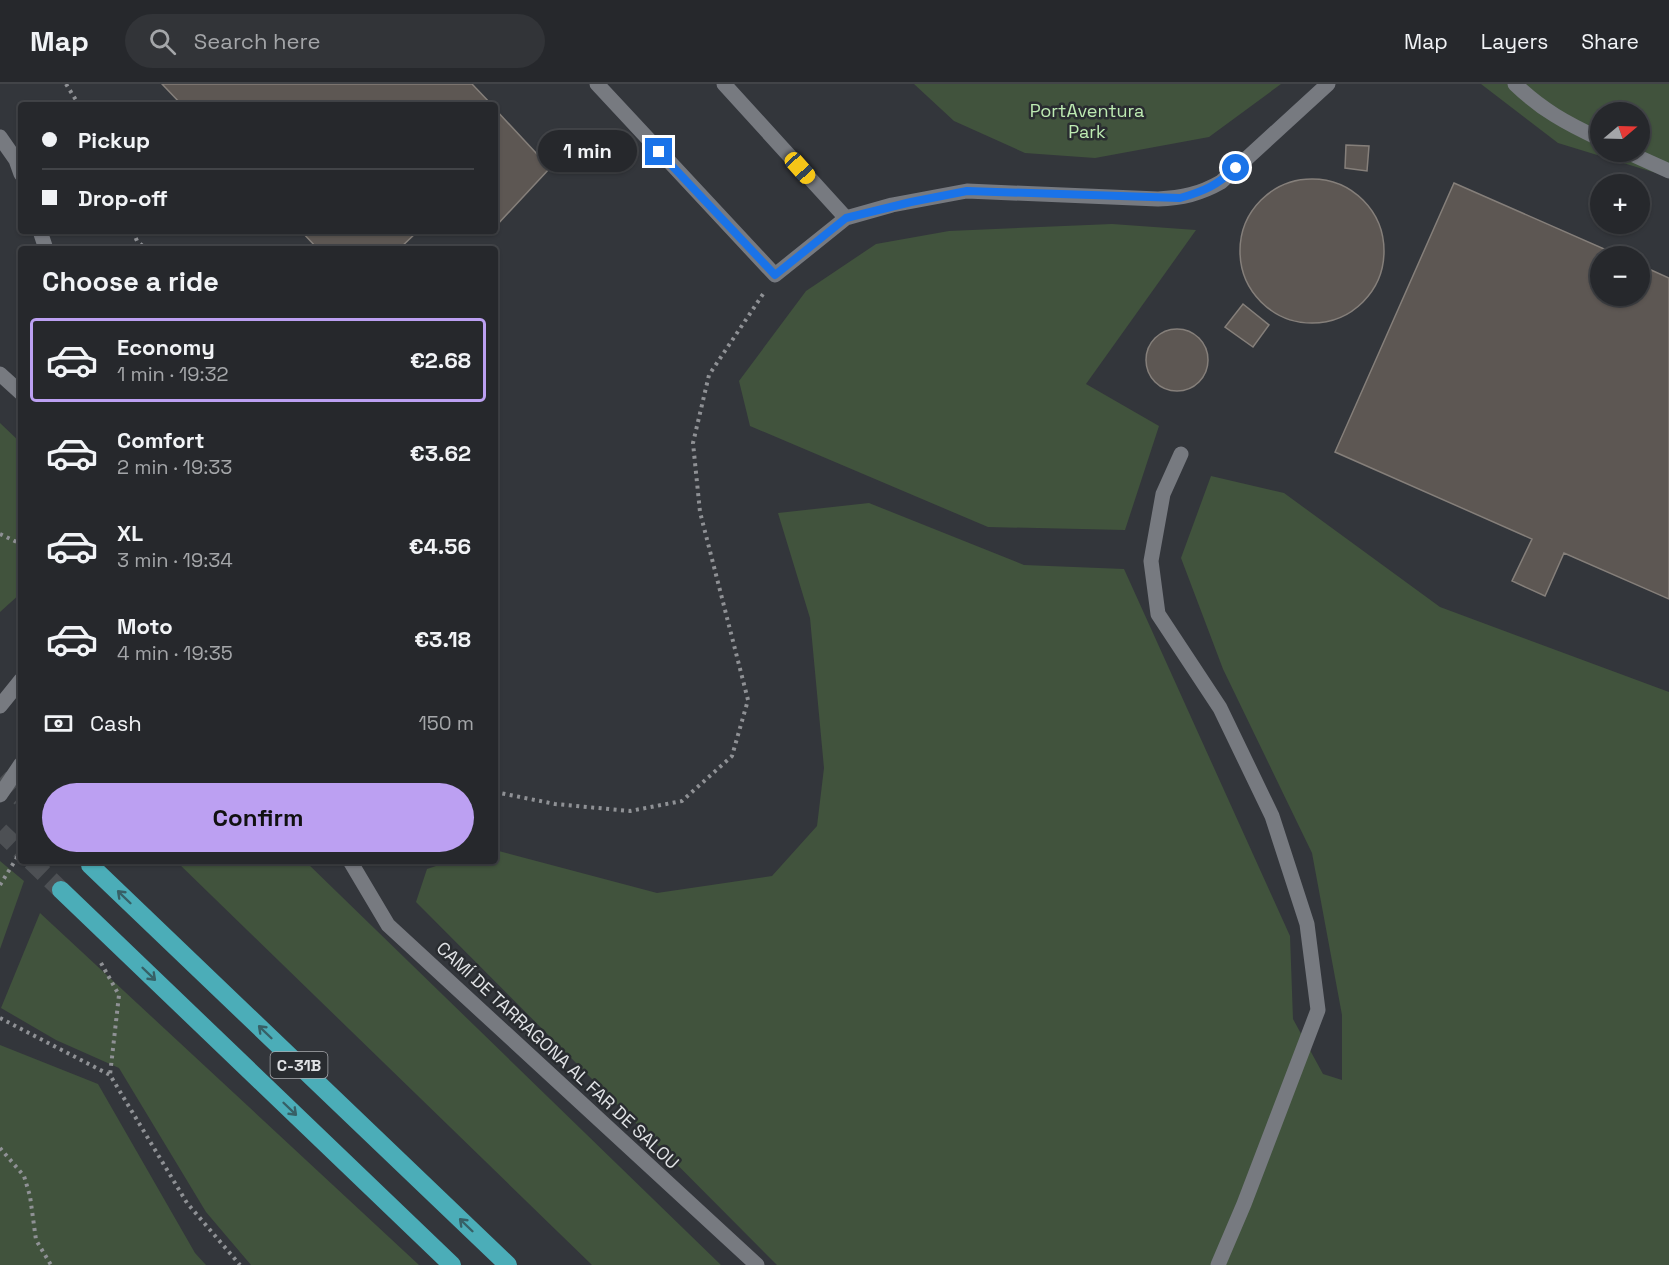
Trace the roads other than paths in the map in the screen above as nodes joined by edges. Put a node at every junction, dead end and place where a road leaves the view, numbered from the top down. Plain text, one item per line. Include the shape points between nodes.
1 (597, 84) edge
2 (724, 84) edge
3 (1328, 84) edge
4 (1515, 84) edge
5 (1590, 134) edge
6 (0, 137) edge
7 (1649, 162) edge
8 (18, 166) edge
9 (1669, 171) edge
10 (846, 218) junction
11 (0, 374) edge
12 (18, 390) edge
13 (1181, 454) dead end
14 (18, 684) edge
15 (0, 706) edge
16 (18, 768) edge
17 (0, 795) edge
18 (352, 864) edge
19 (90, 865) dead end
20 (61, 890) tunnel mouth
21 (452, 1265) edge
22 (508, 1265) edge
23 (757, 1265) edge
24 (1218, 1265) edge

1 - 10 street via 775,275
2 - 10 street
3 - 10 street via 1221,182 1204,192 1158,199 967,191
4 - 5 street via 1559,120
6 - 8 street
7 - 9 street
11 - 12 street
13 - 24 street via 1163,494 1151,561 1158,614 1220,708 1272,816 1307,924 1318,1010
14 - 15 street
16 - 17 street
18 - 23 street, CAMÍ DE TARRAGONA AL FAR DE SALOU via 388,925
22 -> 19 highway, C-31B
20 -> 21 highway, C-31B

